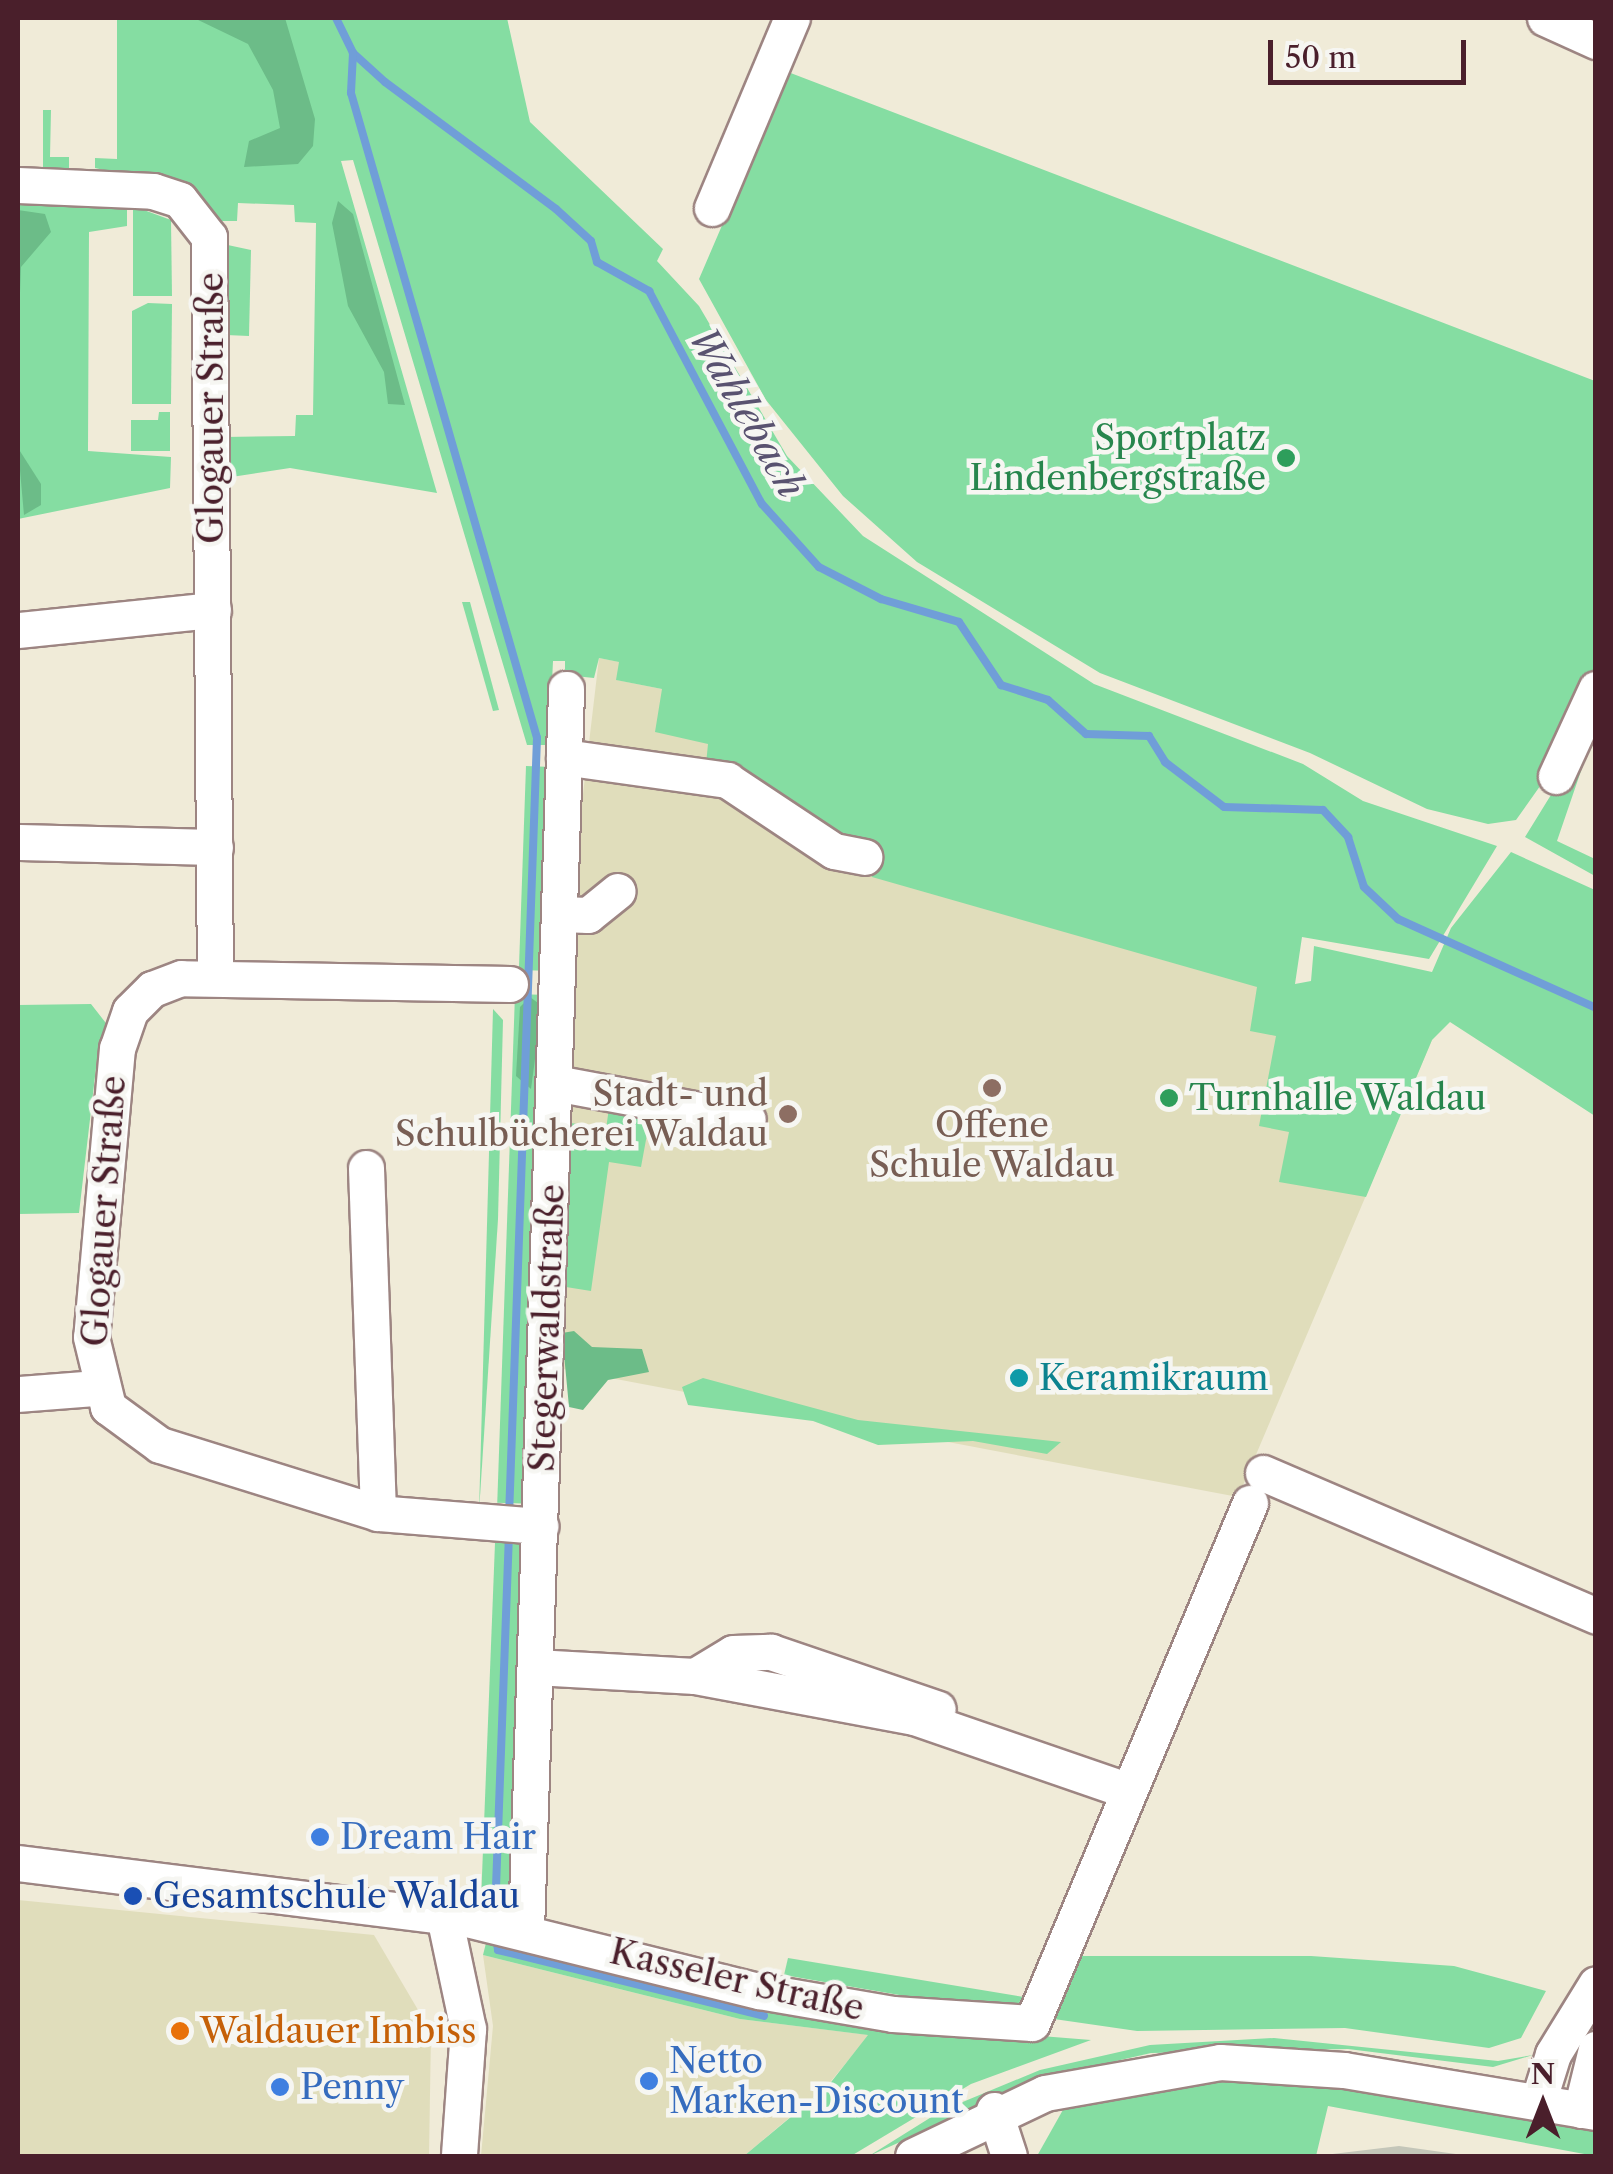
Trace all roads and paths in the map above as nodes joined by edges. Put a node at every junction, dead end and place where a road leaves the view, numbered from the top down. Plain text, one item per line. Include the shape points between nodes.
1 (792, 18) edge
2 (1545, 18) edge
3 (1596, 41) edge
4 (18, 185) edge
5 (712, 208) dead end
6 (213, 610) junction
7 (18, 630) edge
8 (1596, 689) edge
9 (566, 690) dead end
10 (564, 757) junction
11 (1556, 776) dead end
12 (18, 842) edge
13 (214, 847) junction
14 (859, 863) dead end
15 (618, 892) dead end
16 (560, 914) junction
17 (214, 978) junction
18 (510, 984) dead end
19 (555, 1083) junction
20 (748, 1120) dead end
21 (366, 1168) dead end
22 (96, 1388) junction
23 (18, 1394) edge
24 (378, 1513) junction
25 (520, 1526) junction
26 (1596, 1616) edge
27 (534, 1667) junction
28 (1126, 1790) junction
29 (18, 1863) edge
30 (444, 1916) junction
31 (504, 1926) junction
32 (1596, 1984) edge
33 (1596, 2048) edge
34 (1538, 2102) junction
35 (994, 2110) junction
36 (1589, 2111) edge
37 (458, 2156) edge
38 (913, 2156) edge
39 (1009, 2156) edge

1 - 5 street
2 - 3 street
4 - 6 street, Glogauer Straße via 153,191 180,200 209,237
6 - 7 street
6 - 13 street, Glogauer Straße
8 - 11 street
9 - 10 street, Stegerwaldstraße
10 - 14 street via 727,780
10 - 16 street, Stegerwaldstraße
12 - 13 street
13 - 17 street, Glogauer Straße
15 - 16 street via 588,915
16 - 19 street, Stegerwaldstraße
17 - 18 street, Glogauer Straße
17 - 22 street, Glogauer Straße via 152,989 130,1012 117,1048 91,1337
19 - 20 street
19 - 25 street, Stegerwaldstraße
21 - 24 street
22 - 23 street, Glogauer Straße
22 - 24 street, Glogauer Straße via 133,1433 160,1445
24 - 25 street, Glogauer Straße
25 - 27 street, Stegerwaldstraße
26 - 28 street via 1256,1488
27 - 28 street via 695,1676 978,1733
27 - 31 street, Stegerwaldstraße
28 - 31 street, Kasseler Straße via 1032,2023 893,2014 778,1994
29 - 30 street, Kasseler Straße
30 - 31 street, Kasseler Straße
30 - 37 street via 468,2028
32 - 34 street via 1553,2054
33 - 36 street
34 - 35 street via 1246,2062 1100,2077
34 - 36 street
35 - 38 street
35 - 39 street

